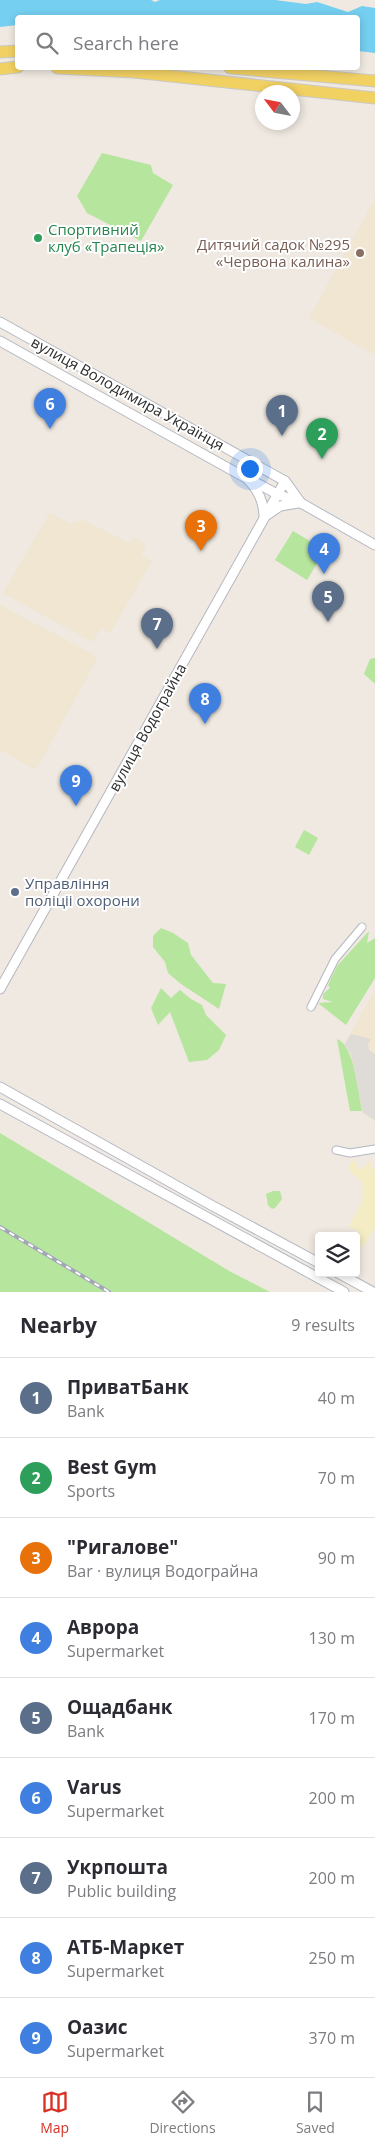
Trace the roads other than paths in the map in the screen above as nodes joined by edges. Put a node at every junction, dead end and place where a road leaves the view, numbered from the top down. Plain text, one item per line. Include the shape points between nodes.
1 (15, 51) edge
2 (0, 52) edge
3 (15, 67) edge
4 (0, 69) edge
5 (134, 70) edge
6 (253, 70) edge
7 (358, 79) junction
8 (375, 81) edge
9 (356, 97) junction
10 (375, 98) edge
11 (0, 322) edge
12 (0, 341) edge
13 (246, 478) junction
14 (285, 482) junction
15 (277, 494) junction
16 (301, 503) junction
17 (264, 517) junction
18 (375, 545) edge
19 (362, 927) dead end
20 (0, 989) edge
21 (311, 1007) dead end
22 (0, 1087) edge
23 (0, 1104) edge
24 (375, 1149) edge
25 (336, 1150) dead end
26 (315, 1261) edge
27 (345, 1277) edge
28 (344, 1292) edge
29 (373, 1292) edge

1 - 2 main road
3 - 4 main road
5 - 9 main road
6 - 7 main road
7 - 8 main road
7 - 9 main road
9 - 10 main road
11 - 14 street, вулиця Володимира Українця
12 - 13 street, вулиця Володимира Українця
13 - 15 street, вулиця Володимира Українця
13 - 17 street via 259,494
14 - 15 street, вулиця Водограйна
14 - 16 street, вулиця Володимира Українця
15 - 16 street, вулиця Володимира Українця
15 - 17 street, вулиця Водограйна
16 - 17 street via 280,506
16 - 18 street, вулиця Володимира Українця
17 - 20 street, вулиця Водограйна
19 - 21 street via 335,959
22 - 26 street
23 - 28 street
24 - 25 street via 350,1153
27 - 29 street

